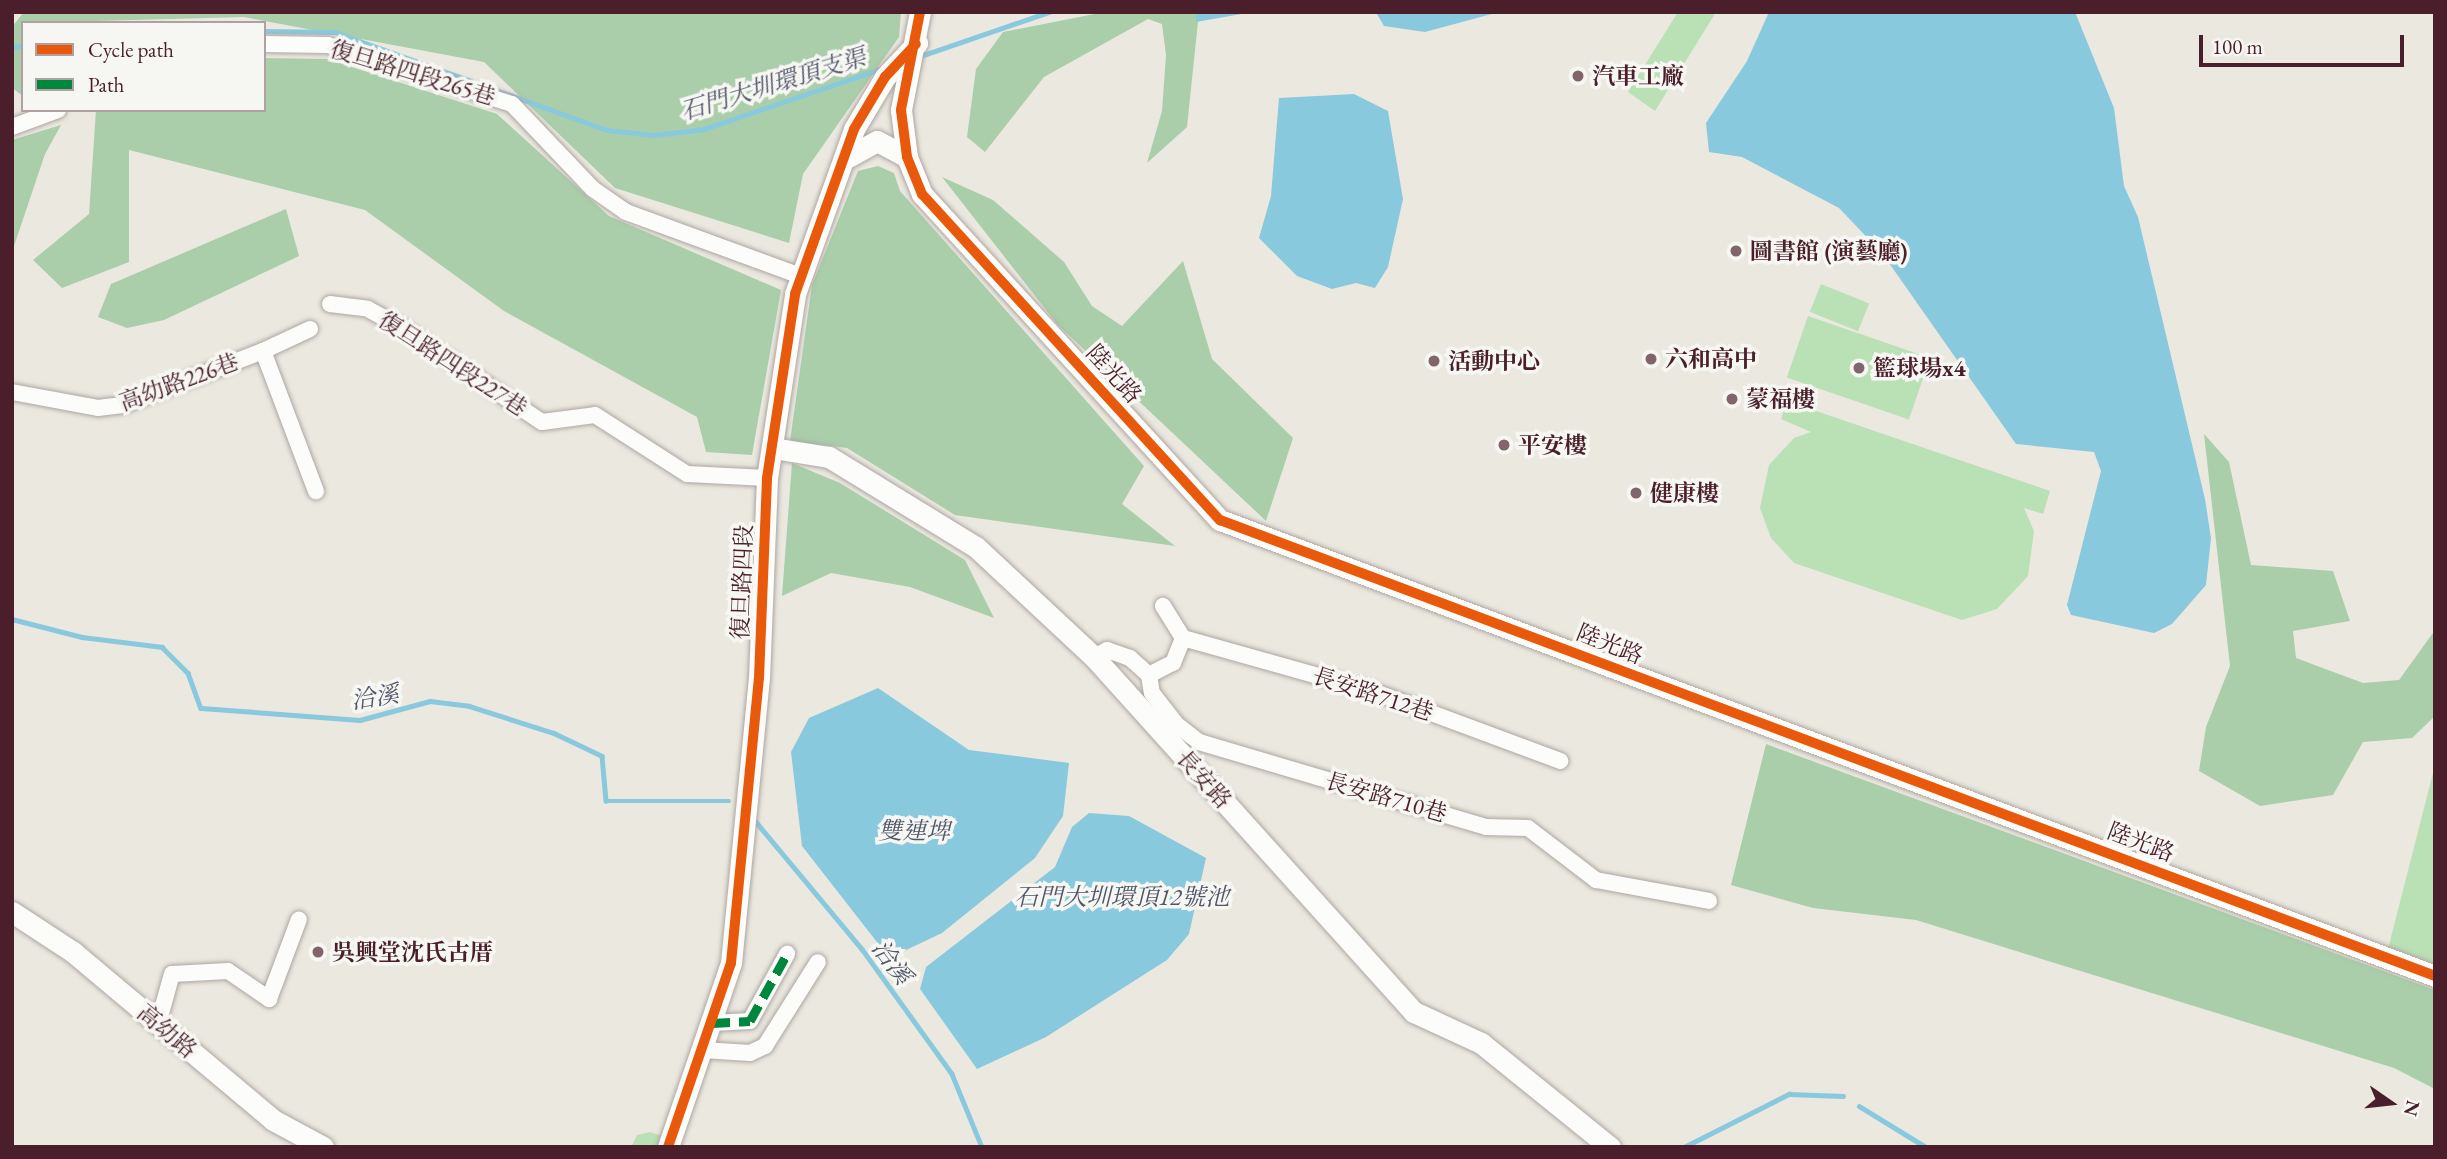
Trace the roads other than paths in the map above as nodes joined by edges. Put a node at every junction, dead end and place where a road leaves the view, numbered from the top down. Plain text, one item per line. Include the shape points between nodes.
1 (920, 12) edge
2 (918, 41) junction
3 (266, 44) edge
4 (53, 112) edge
5 (12, 127) edge
6 (848, 157) junction
7 (907, 157) junction
8 (801, 276) junction
9 (330, 304) dead end
10 (310, 330) dead end
11 (262, 351) junction
12 (12, 392) edge
13 (774, 448) junction
14 (767, 478) junction
15 (316, 491) dead end
16 (1163, 606) dead end
17 (1183, 638) junction
18 (1094, 657) junction
19 (1149, 675) junction
20 (1560, 761) dead end
21 (1709, 901) dead end
22 (12, 912) edge
23 (299, 919) dead end
24 (787, 954) dead end
25 (818, 962) dead end
26 (2435, 976) edge
27 (712, 1023) junction
28 (158, 1024) junction
29 (703, 1050) junction
30 (323, 1147) edge
31 (668, 1147) edge
32 (1610, 1147) edge

1 - 2 street, 陸光路
2 - 6 street, 復旦路四段 via 886,77 854,129
2 - 7 street, 陸光路 via 901,110
3 - 8 street, 復旦路四段265巷 via 328,45 512,104 593,188 626,212
4 - 5 street
6 - 7 street via 877,141
6 - 8 street, 復旦路四段
7 - 26 street, 陸光路 via 922,194 1220,520
8 - 13 street, 復旦路四段 via 779,365
9 - 14 street, 復旦路四段227巷 via 368,309 401,327 542,422 595,415 687,474
10 - 11 street, 高幼路226巷
11 - 12 street, 高幼路226巷 via 123,405 97,408
11 - 15 street
13 - 14 street, 復旦路四段
13 - 18 street, 長安路 via 829,457 976,547
14 - 27 street, 復旦路四段 via 730,963
16 - 17 street
17 - 19 street via 1173,663
17 - 20 street, 長安路712巷 via 1372,691
18 - 19 street via 1107,650
18 - 32 street, 長安路 via 1414,1012 1481,1043
19 - 21 street, 長安路710巷 via 1152,693 1176,724 1199,742 1486,827 1528,828 1596,880
22 - 28 street, 高幼路 via 73,952
23 - 28 street via 268,999 228,971 172,974
24 - 27 street via 750,1021
25 - 29 street via 765,1046 750,1053
27 - 29 street, 復旦路四段
28 - 30 street, 高幼路 via 272,1120
29 - 31 street, 復旦路四段

